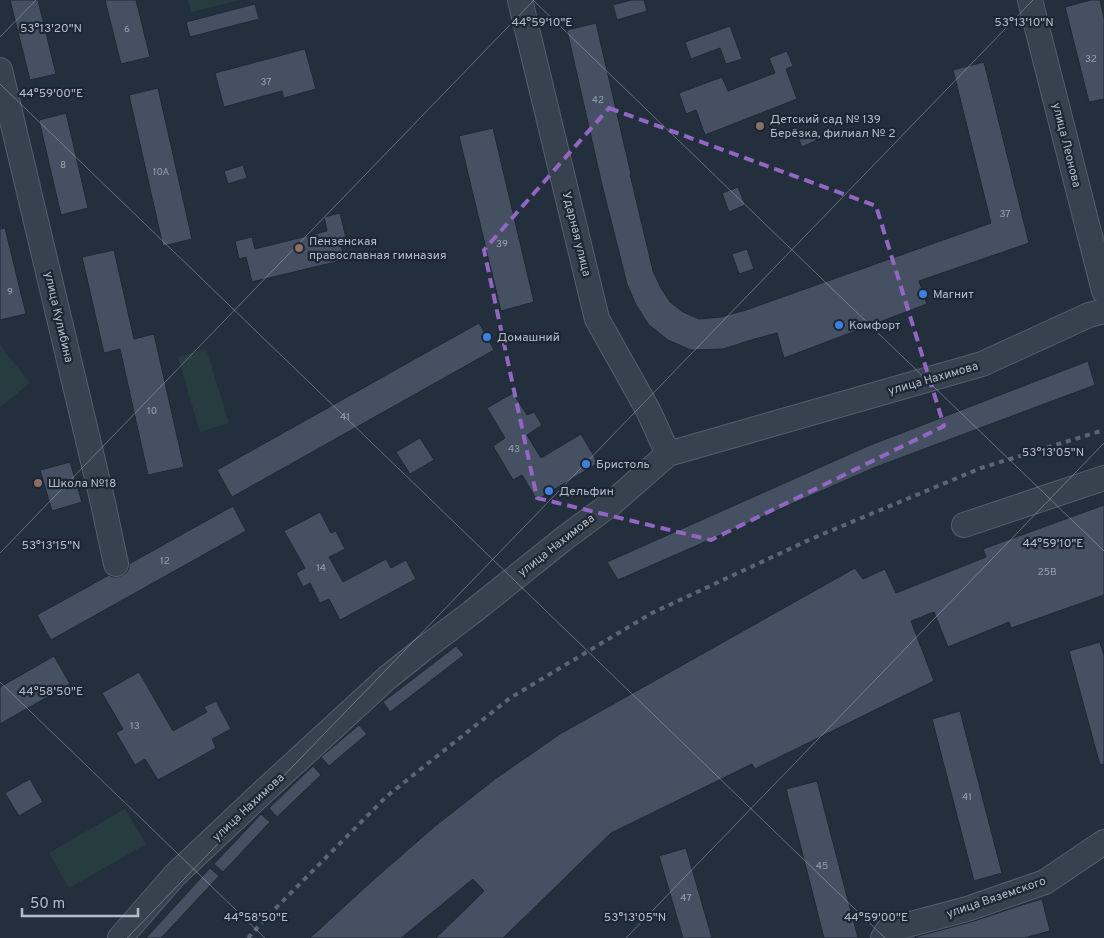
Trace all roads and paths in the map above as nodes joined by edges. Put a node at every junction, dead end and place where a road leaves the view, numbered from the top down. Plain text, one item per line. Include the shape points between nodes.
1 (520, 0) edge
2 (1030, 0) edge
3 (0, 70) edge
4 (1104, 291) edge
5 (1096, 313) edge
6 (668, 454) junction
7 (1104, 478) edge
8 (964, 525) dead end
9 (116, 564) dead end
10 (1104, 842) edge
11 (120, 938) edge
12 (883, 938) edge

1 - 6 street, Ударная улица via 597,319 648,410
2 - 4 street, улица Леонова
3 - 9 street, улица Кулибина
5 - 6 street, улица Нахимова via 982,364
6 - 11 street, улица Нахимова via 612,503 387,678 175,875
7 - 8 street
10 - 12 street, улица Вяземского via 1045,882 967,909 888,930

